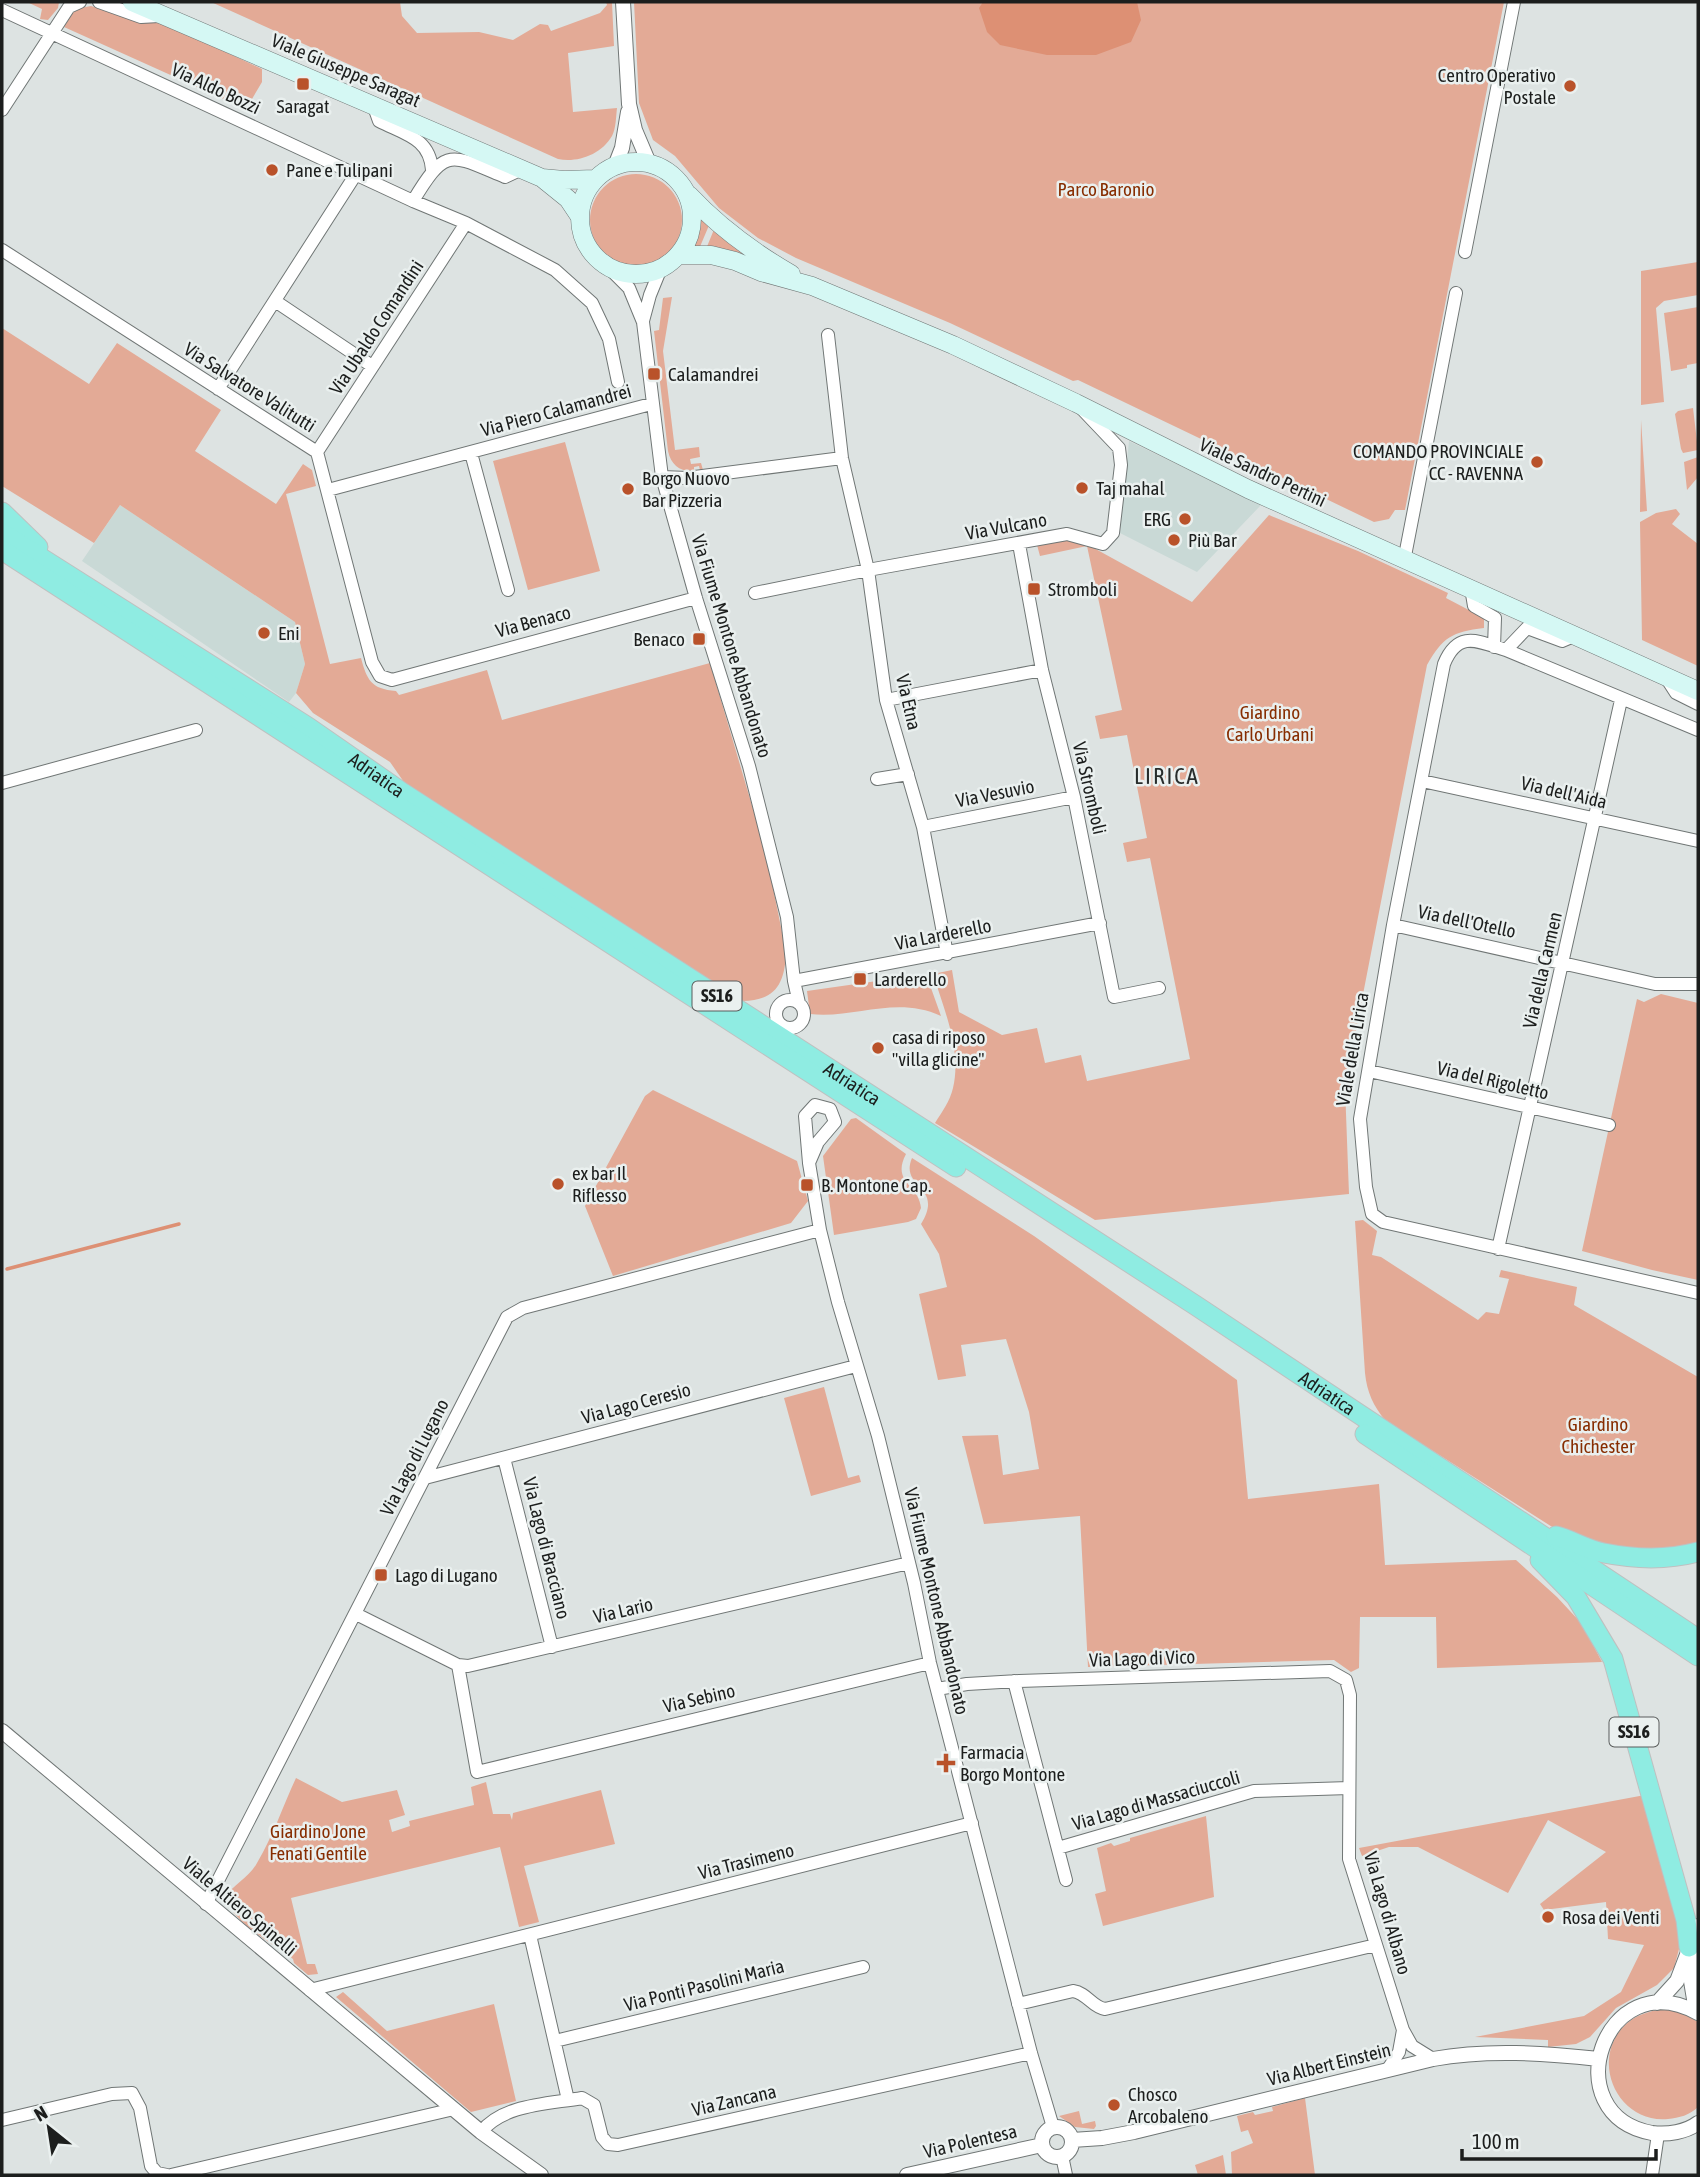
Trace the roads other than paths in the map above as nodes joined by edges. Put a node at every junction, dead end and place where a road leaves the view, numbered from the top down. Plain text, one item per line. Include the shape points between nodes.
1 (99, 2) edge
2 (132, 2) edge
3 (623, 2) edge
4 (1514, 2) edge
5 (72, 4) edge
6 (2, 10) edge
7 (164, 16) junction
8 (53, 33) junction
9 (373, 104) junction
10 (629, 104) junction
11 (2, 110) edge
12 (649, 163) junction
13 (615, 166) junction
14 (522, 169) junction
15 (432, 170) junction
16 (356, 174) junction
17 (542, 178) junction
18 (595, 179) junction
19 (686, 192) junction
20 (413, 201) junction
21 (580, 217) junction
22 (466, 223) junction
23 (2, 250) edge
24 (1465, 252) dead end
25 (678, 255) junction
26 (607, 266) junction
27 (661, 268) junction
28 (812, 286) junction
29 (1456, 293) dead end
30 (275, 302) junction
31 (643, 321) junction
32 (828, 335) dead end
33 (372, 366) junction
34 (618, 382) dead end
35 (218, 389) junction
36 (1076, 403) junction
37 (652, 404) junction
38 (317, 453) junction
39 (471, 453) junction
40 (842, 458) junction
41 (662, 477) junction
42 (328, 489) junction
43 (2, 512) edge
44 (2, 533) edge
45 (1019, 544) junction
46 (2, 550) edge
47 (1404, 561) junction
48 (2, 565) edge
49 (868, 570) junction
50 (62, 580) junction
51 (1471, 588) junction
52 (508, 590) dead end
53 (755, 593) dead end
54 (696, 598) junction
55 (1576, 635) junction
56 (1500, 648) junction
57 (1042, 670) junction
58 (380, 676) joint
59 (1665, 676) junction
60 (1698, 691) edge
61 (886, 700) junction
62 (1621, 700) junction
63 (1698, 704) edge
64 (196, 730) dead end
65 (1698, 730) edge
66 (908, 774) junction
67 (877, 779) dead end
68 (1422, 781) junction
69 (2, 783) edge
70 (1074, 797) junction
71 (1596, 820) junction
72 (923, 827) junction
73 (1698, 841) edge
74 (1100, 923) junction
75 (1393, 925) junction
76 (947, 954) junction
77 (1563, 962) junction
78 (793, 981) junction
79 (1698, 984) edge
80 (1159, 988) dead end
81 (782, 1002) junction
82 (799, 1003) junction
83 (1368, 1071) junction
84 (1531, 1108) junction
85 (1609, 1125) dead end
86 (810, 1163) dead end
87 (820, 1230) junction
88 (1498, 1249) junction
89 (1698, 1293) edge
90 (856, 1366) junction
91 (504, 1458) junction
92 (425, 1478) junction
93 (1532, 1538) junction
94 (1698, 1552) edge
95 (909, 1563) junction
96 (356, 1614) junction
97 (1698, 1639) edge
98 (552, 1647) junction
99 (1698, 1656) edge
100 (930, 1663) junction
101 (457, 1665) junction
102 (1346, 1680) joint
103 (1014, 1681) junction
104 (937, 1689) junction
105 (2, 1731) edge
106 (1349, 1788) junction
107 (972, 1823) junction
108 (1058, 1848) junction
109 (1066, 1880) dead end
110 (206, 1904) junction
111 (1698, 1928) edge
112 (530, 1935) junction
113 (1376, 1945) junction
114 (1695, 1945) edge
115 (863, 1967) dead end
116 (310, 1990) junction
117 (1657, 2003) junction
118 (1018, 2004) junction
119 (1697, 2012) edge
120 (1402, 2030) junction
121 (555, 2041) junction
122 (1031, 2053) junction
123 (1433, 2059) junction
124 (1599, 2059) junction
125 (1388, 2069) junction
126 (568, 2100) junction
127 (454, 2109) junction
128 (2, 2120) edge
129 (1698, 2123) edge
130 (1053, 2127) junction
131 (481, 2132) junction
132 (1658, 2134) junction
133 (1072, 2140) junction
134 (1042, 2146) junction
135 (1062, 2156) junction
136 (169, 2175) edge
137 (541, 2175) edge
138 (907, 2175) edge
139 (1066, 2175) edge
140 (1652, 2175) edge

1 - 7 street via 141,17
2 - 7 main road, Viale Giuseppe Saragat
3 - 10 street
4 - 24 street
5 - 8 street
6 - 8 street, Via Aldo Bozzi
7 - 9 main road, Viale Giuseppe Saragat
8 - 11 street
8 - 16 street, Via Aldo Bozzi
9 - 14 main road, Viale Giuseppe Saragat
9 - 15 street via 379,121 424,144
10 - 12 street
10 - 13 street
12 - 13 main road
12 - 19 main road via 677,179
13 - 18 main road
14 - 15 street via 505,177 460,159 446,160
14 - 17 main road, Viale Giuseppe Saragat
15 - 20 street
16 - 20 street, Via Aldo Bozzi
16 - 30 street
17 - 18 main road, Viale Giuseppe Saragat
17 - 21 main road, Viale Giuseppe Saragat via 568,199
18 - 21 main road
19 - 25 main road via 692,225
19 - 28 main road, Viale Sandro Pertini via 721,227
20 - 22 street, Via Aldo Bozzi
21 - 26 main road via 587,245
22 - 33 street, Via Ubaldo Comandini
22 - 34 street, Via Aldo Bozzi via 555,270 592,303 609,339
23 - 35 street, Via Salvatore Valitutti
25 - 27 main road
25 - 28 main road, Viale Sandro Pertini via 711,255
26 - 27 main road via 643,274
26 - 31 street, Via Fiume Montone Abbandonato via 628,288
27 - 31 street, Via Fiume Montone Abbandonato
28 - 36 main road, Viale Sandro Pertini
29 - 47 street
30 - 33 street
30 - 35 street
31 - 37 street, Via Fiume Montone Abbandonato
32 - 40 street, Via Etna
33 - 38 street, Via Ubaldo Comandini
35 - 38 street, Via Salvatore Valitutti
36 - 45 street, Via Vulcano via 1119,448 1113,533 1103,544 1067,534
36 - 47 main road, Viale Sandro Pertini
37 - 39 street, Via Piero Calamandrei
37 - 41 street, Via Fiume Montone Abbandonato
38 - 42 street, Via Salvatore Valitutti
39 - 42 street, Via Piero Calamandrei
39 - 52 street, Via Piero Calamandrei
40 - 41 street via 687,478
40 - 49 street, Via Etna
41 - 54 street, Via Fiume Montone Abbandonato
42 - 58 street, Via Salvatore Valitutti via 372,662
43 - 50 highway, SS16
44 - 50 highway, Adriatica / SS16
45 - 49 street, Via Vulcano
45 - 57 street, Via Stromboli
46 - 50 highway, Adriatica / SS16
47 - 51 main road, Viale Sandro Pertini
48 - 50 highway, SS16
49 - 53 street, Via Vulcano
49 - 61 street, Via Etna
50 - 93 highway, Adriatica / SS16 via 308,727 1195,1306
51 - 55 main road, Viale Sandro Pertini
51 - 56 street via 1474,606 1496,621
54 - 58 street, Via Benaco via 392,680
54 - 78 street, Via Fiume Montone Abbandonato via 749,766 787,917
55 - 56 street via 1562,641 1527,628
55 - 59 main road, Viale Sandro Pertini
56 - 62 street, Viale della Lirica
56 - 68 street, Viale della Lirica via 1474,640 1460,642 1450,650
57 - 61 street
57 - 70 street, Via Stromboli
59 - 60 main road, Viale Sandro Pertini
59 - 63 street via 1676,693
61 - 66 street, Via Etna
62 - 65 street, Viale della Lirica
62 - 71 street, Via della Carmen
64 - 69 street
66 - 67 street
66 - 72 street, Via Etna
68 - 71 street, Via dell'Aida
68 - 75 street, Viale della Lirica
70 - 72 street, Via Vesuvio
70 - 74 street, Via Stromboli
71 - 73 street, Via dell'Aida
71 - 77 street, Via della Carmen
72 - 76 street, Via Etna
74 - 76 street, Via Larderello
74 - 80 street, Via Stromboli via 1114,997
75 - 77 street, Via dell'Otello
75 - 83 street, Viale della Lirica
76 - 78 street, Via Larderello
77 - 79 street, Via dell'Otello via 1655,984
77 - 84 street, Via della Carmen
78 - 81 street
78 - 82 street, Via Fiume Montone Abbandonato
81 - 82 street
81 - 82 street via 777,1018 788,1027 797,1026 802,1019
83 - 84 street, Via del Rigoletto
83 - 88 street, Viale della Lirica via 1360,1119 1372,1214 1383,1222
84 - 85 street, Via del Rigoletto
84 - 88 street, Via della Carmen
86 - 87 street, Via Fiume Montone Abbandonato
87 - 90 street, Via Fiume Montone Abbandonato
87 - 92 street, Via Lago di Lugano via 514,1311 502,1325
88 - 89 street, Viale della Lirica
90 - 91 street, Via Lago Ceresio
90 - 95 street, Via Fiume Montone Abbandonato
91 - 92 street, Via Lago Ceresio
91 - 98 street, Via Lago di Bracciano
92 - 96 street, Via Lago di Lugano
93 - 94 highway, SS16 via 1563,1538 1602,1553 1651,1558
93 - 97 highway, Adriatica / SS16
93 - 99 highway, Adriatica / SS16
93 - 114 highway, SS16 via 1546,1567 1576,1597 1613,1659
95 - 98 street, Via Lario
95 - 100 street, Via Fiume Montone Abbandonato
96 - 101 street
96 - 110 street, Via Lago di Lugano
98 - 101 street, Via Lario via 480,1665
100 - 101 street, Via Sebino via 477,1772
100 - 104 street, Via Fiume Montone Abbandonato
102 - 103 street, Via Lago di Vico via 1329,1671
102 - 106 street, Via Lago di Albano via 1350,1695
103 - 104 street, Via Lago di Vico
103 - 108 street
104 - 107 street, Via Fiume Montone Abbandonato
105 - 110 street, Viale Altiero Spinelli
106 - 108 street, Via Lago di Massaciuccoli via 1254,1791
106 - 113 street, Via Lago di Albano via 1349,1858
107 - 112 street, Via Trasimeno
107 - 118 street, Via Fiume Montone Abbandonato
108 - 109 street
110 - 116 street, Viale Altiero Spinelli
111 - 114 street
112 - 116 street, Via Trasimeno
112 - 121 street
113 - 118 street via 1105,2010 1073,1991
113 - 120 street, Via Lago di Albano
114 - 117 street via 1677,1980
114 - 119 street via 1691,1981
115 - 121 street, Via Ponti Pasolini Maria
116 - 127 street, Viale Altiero Spinelli
117 - 119 street
117 - 124 street via 1623,2016 1601,2045
118 - 122 street, Via Fiume Montone Abbandonato
120 - 123 street, Via Lago di Albano via 1412,2046
120 - 125 street via 1399,2052
121 - 126 street
122 - 126 street, Via Zancana via 618,2145 608,2144 602,2137 594,2105 582,2098
122 - 130 street, Via Fiume Montone Abbandonato
123 - 124 street, Via Albert Einstein via 1494,2052
123 - 125 street, Via Albert Einstein
124 - 132 street via 1600,2086 1609,2106 1624,2121
125 - 133 street, Via Albert Einstein via 1133,2132
126 - 131 street via 508,2112 495,2117
127 - 131 street, Viale Altiero Spinelli
127 - 136 street
128 - 136 street via 132,2093 140,2108 151,2166 157,2173
129 - 132 street
130 - 133 street via 1066,2130
130 - 134 street via 1044,2133
131 - 137 street
132 - 140 street
133 - 135 street
134 - 135 street via 1048,2155
134 - 138 street, Via Polentesa
135 - 139 street

